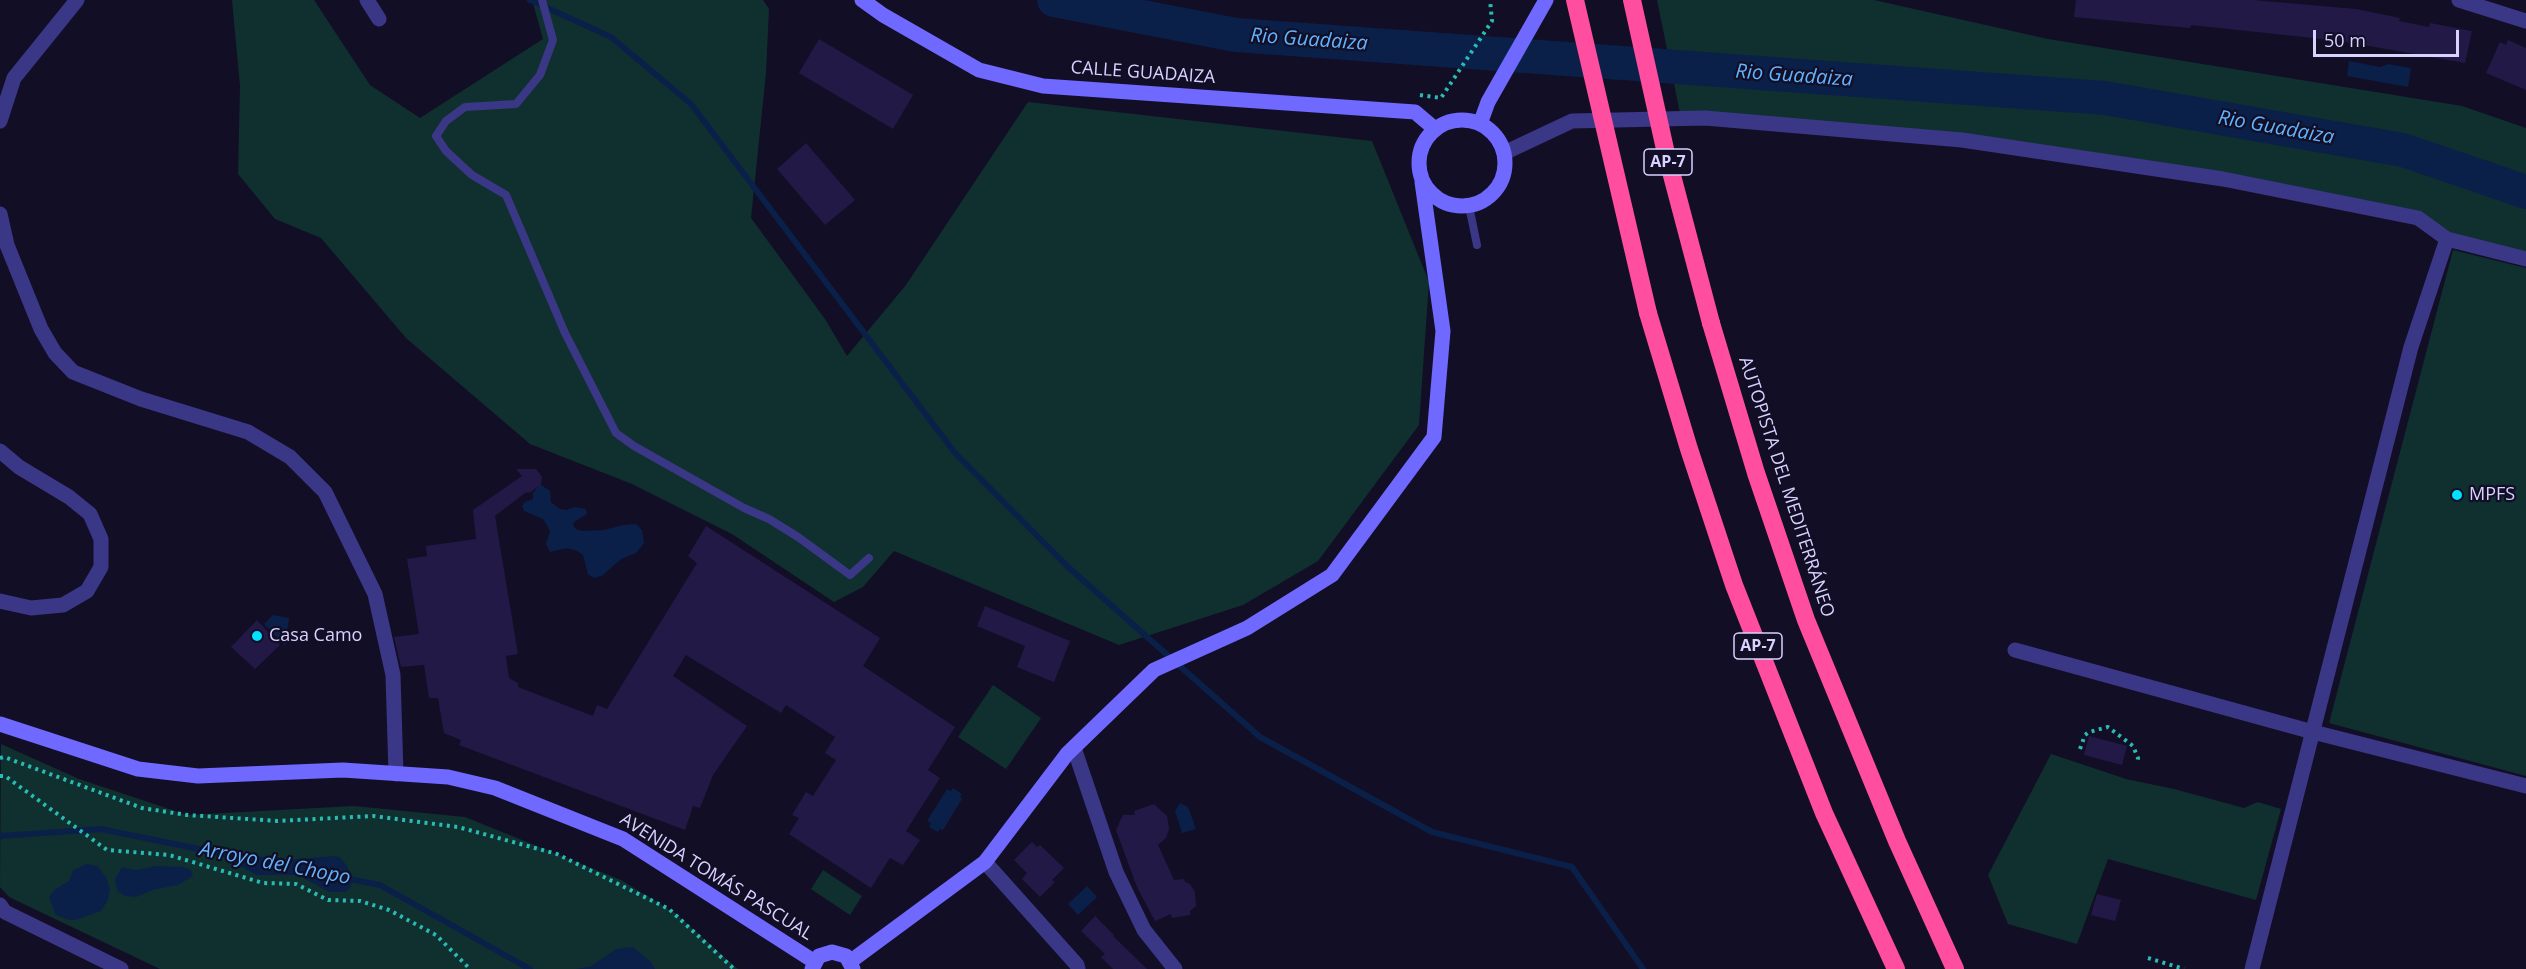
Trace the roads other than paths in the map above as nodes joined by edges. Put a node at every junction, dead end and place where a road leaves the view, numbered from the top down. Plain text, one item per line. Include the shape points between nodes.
1 (77, 0) edge
2 (367, 0) edge
3 (542, 0) edge
4 (862, 0) edge
5 (1546, 0) edge
6 (1575, 0) edge
7 (1632, 0) edge
8 (2458, 0) edge
9 (379, 20) dead end
10 (2526, 21) edge
11 (0, 121) edge
12 (1480, 124) junction
13 (1435, 129) junction
14 (1504, 153) junction
15 (1422, 182) junction
16 (1469, 206) junction
17 (0, 214) edge
18 (2447, 239) junction
19 (1477, 245) dead end
20 (2526, 259) edge
21 (0, 451) edge
22 (869, 558) dead end
23 (0, 601) edge
24 (2015, 650) dead end
25 (0, 724) edge
26 (2313, 732) junction
27 (1074, 748) junction
28 (396, 774) junction
29 (2526, 786) edge
30 (985, 862) junction
31 (0, 905) edge
32 (813, 965) edge
33 (852, 965) edge
34 (121, 969) edge
35 (1078, 969) edge
36 (1175, 969) edge
37 (1896, 969) edge
38 (1956, 969) edge
39 (2252, 969) edge

1 - 11 street via 14,78
2 - 9 street
3 - 22 lane via 553,40 540,75 516,104 465,107 446,121 435,136 472,175 506,195 565,333 616,433 769,519 850,575
4 - 13 street, CALLE GUADAIZA via 980,70 1043,86 1415,112
5 - 12 street via 1488,102
6 - 37 highway, AP-7, bridge via 1648,313 1689,450 1734,585 1824,813
7 - 38 highway, AUTOPISTA DEL MEDITERRÁNEO / AP-7, bridge via 1665,149 1756,473 1806,620 1897,841
8 - 10 street
12 - 13 street via 1457,120
12 - 14 street via 1495,136
13 - 15 street via 1419,154
14 - 16 street via 1505,167 1498,186 1483,201
14 - 18 street via 1572,121 1705,118 1962,140 2223,178 2418,218
15 - 16 street via 1442,202
15 - 27 street via 1443,331 1434,436 1332,574 1247,628 1154,670
16 - 19 lane
17 - 28 street via 7,245 41,329 55,353 73,372 141,399 248,432 290,457 325,492 375,594 393,675
18 - 20 street
18 - 26 street via 2411,347
21 - 23 street via 90,514 101,539 101,567 87,591 63,605 31,608
24 - 26 street
25 - 28 street, AVENIDA TOMÁS PASCUAL via 138,769 186,775 344,770
26 - 29 street
26 - 39 street
27 - 30 street
27 - 36 street via 1116,872 1144,930
28 - 32 street, AVENIDA TOMÁS PASCUAL via 448,777 495,788 623,839
30 - 33 street
30 - 35 street
31 - 34 street via 5,912
32 - 33 street via 819,956 832,952 846,956

